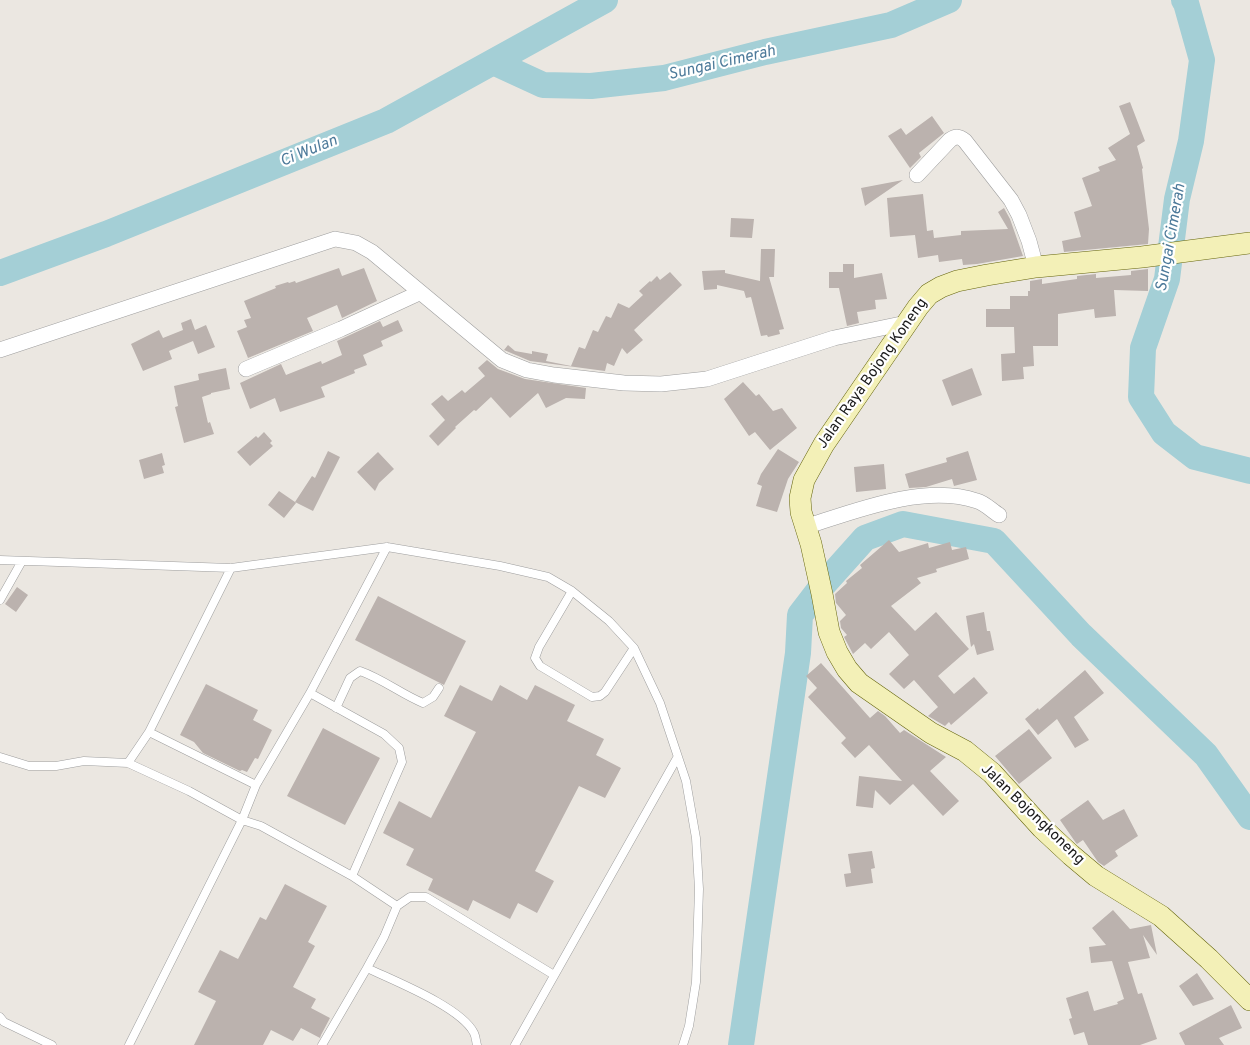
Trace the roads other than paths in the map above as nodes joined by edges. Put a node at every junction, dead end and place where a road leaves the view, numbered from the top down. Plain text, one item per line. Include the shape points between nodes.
1 (917, 175) dead end
2 (1250, 243) edge
3 (1036, 267) junction
4 (419, 293) junction
5 (906, 323) junction
6 (0, 350) edge
7 (246, 369) dead end
8 (999, 515) dead end
9 (808, 535) junction
10 (387, 547) junction
11 (0, 560) edge
12 (22, 561) junction
13 (231, 568) junction
14 (572, 591) junction
15 (822, 594) joint
16 (0, 600) edge
17 (634, 648) junction
18 (439, 688) dead end
19 (310, 693) junction
20 (336, 708) junction
21 (150, 732) junction
22 (0, 757) edge
23 (677, 758) junction
24 (128, 763) junction
25 (256, 785) junction
26 (242, 820) junction
27 (352, 876) junction
28 (397, 906) junction
29 (367, 968) junction
30 (554, 975) junction
31 (1250, 1000) edge
32 (2, 1019) edge
33 (0, 1030) edge
34 (52, 1045) edge
35 (129, 1045) edge
36 (322, 1045) edge
37 (477, 1045) edge
38 (514, 1045) edge
39 (683, 1045) edge

1 - 3 street via 954,136 960,137 1012,200 1029,240
2 - 3 main road, Jalan Raya Bojong Koneng
3 - 5 main road, Jalan Raya Bojong Koneng via 980,276 941,287 929,294
4 - 5 street via 502,360 527,370 624,383 707,380 834,338
4 - 6 street via 372,252 356,243 335,239
4 - 7 street
5 - 9 main road, Jalan Raya Bojong Koneng via 824,444 804,480 801,512
8 - 9 street via 978,501 933,495 858,510
9 - 15 main road, Jalan Raya Bojong Koneng
10 - 13 lane
10 - 14 lane via 548,577
10 - 19 lane
11 - 12 lane
12 - 13 lane
12 - 16 lane
13 - 21 lane
14 - 17 lane via 609,621
14 - 17 lane via 539,647 535,658 540,666 592,697 600,696
15 - 31 main road, Jalan Bojongkoneng via 829,632 837,652 860,683 992,772 1071,855 1096,876 1161,916
17 - 23 lane via 660,703
18 - 20 lane via 423,703 360,671 350,678
19 - 20 lane
19 - 25 lane
20 - 27 lane via 384,734 399,748 402,762
21 - 24 lane
21 - 25 lane
22 - 24 lane via 29,766 56,766 84,760
23 - 30 lane
23 - 39 lane via 686,781 696,838 700,889 696,982
24 - 26 lane
25 - 26 lane
26 - 27 lane via 261,826
26 - 35 lane
27 - 28 lane
28 - 29 lane
28 - 30 lane via 410,897 426,897
29 - 36 lane
29 - 37 lane via 456,1014 474,1033
30 - 38 lane
32 - 33 lane
32 - 34 lane

